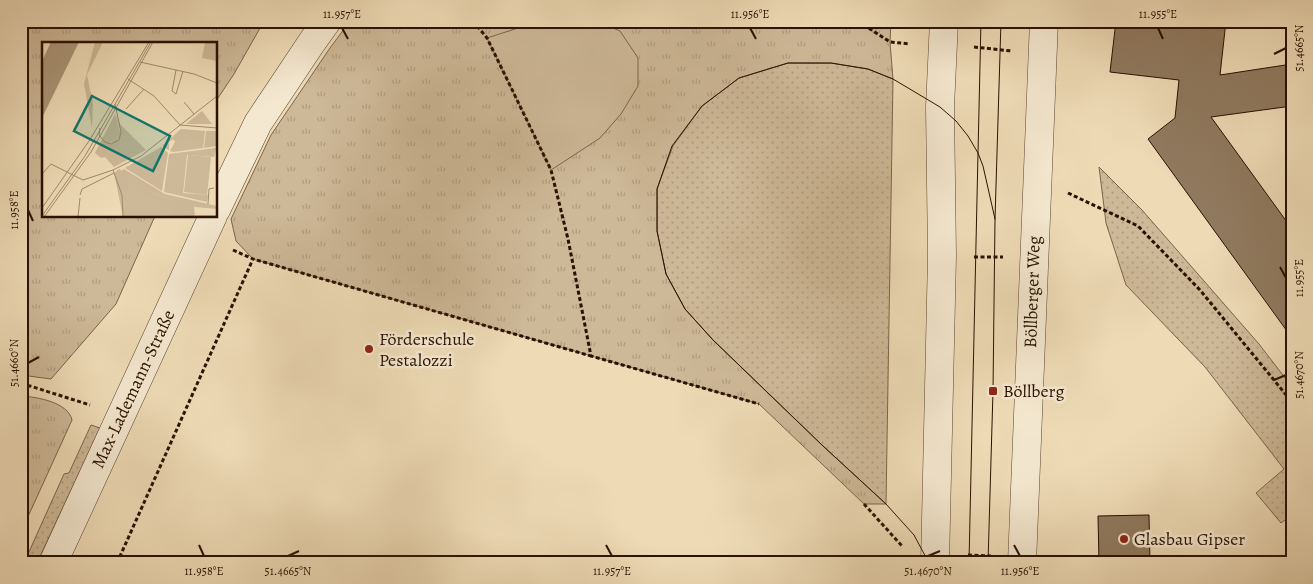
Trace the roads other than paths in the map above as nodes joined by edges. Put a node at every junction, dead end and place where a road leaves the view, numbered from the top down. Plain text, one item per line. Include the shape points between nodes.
1 (327, 21) edge
2 (944, 21) edge
3 (1044, 21) edge
4 (218, 206) edge
5 (208, 226) edge
6 (53, 563) edge
7 (935, 563) edge
8 (1022, 563) edge

1 - 4 street via 258,122
2 - 7 street via 940,106 942,256
3 - 8 street, Böllberger Weg
5 - 6 street, Max-Lademann-Straße

